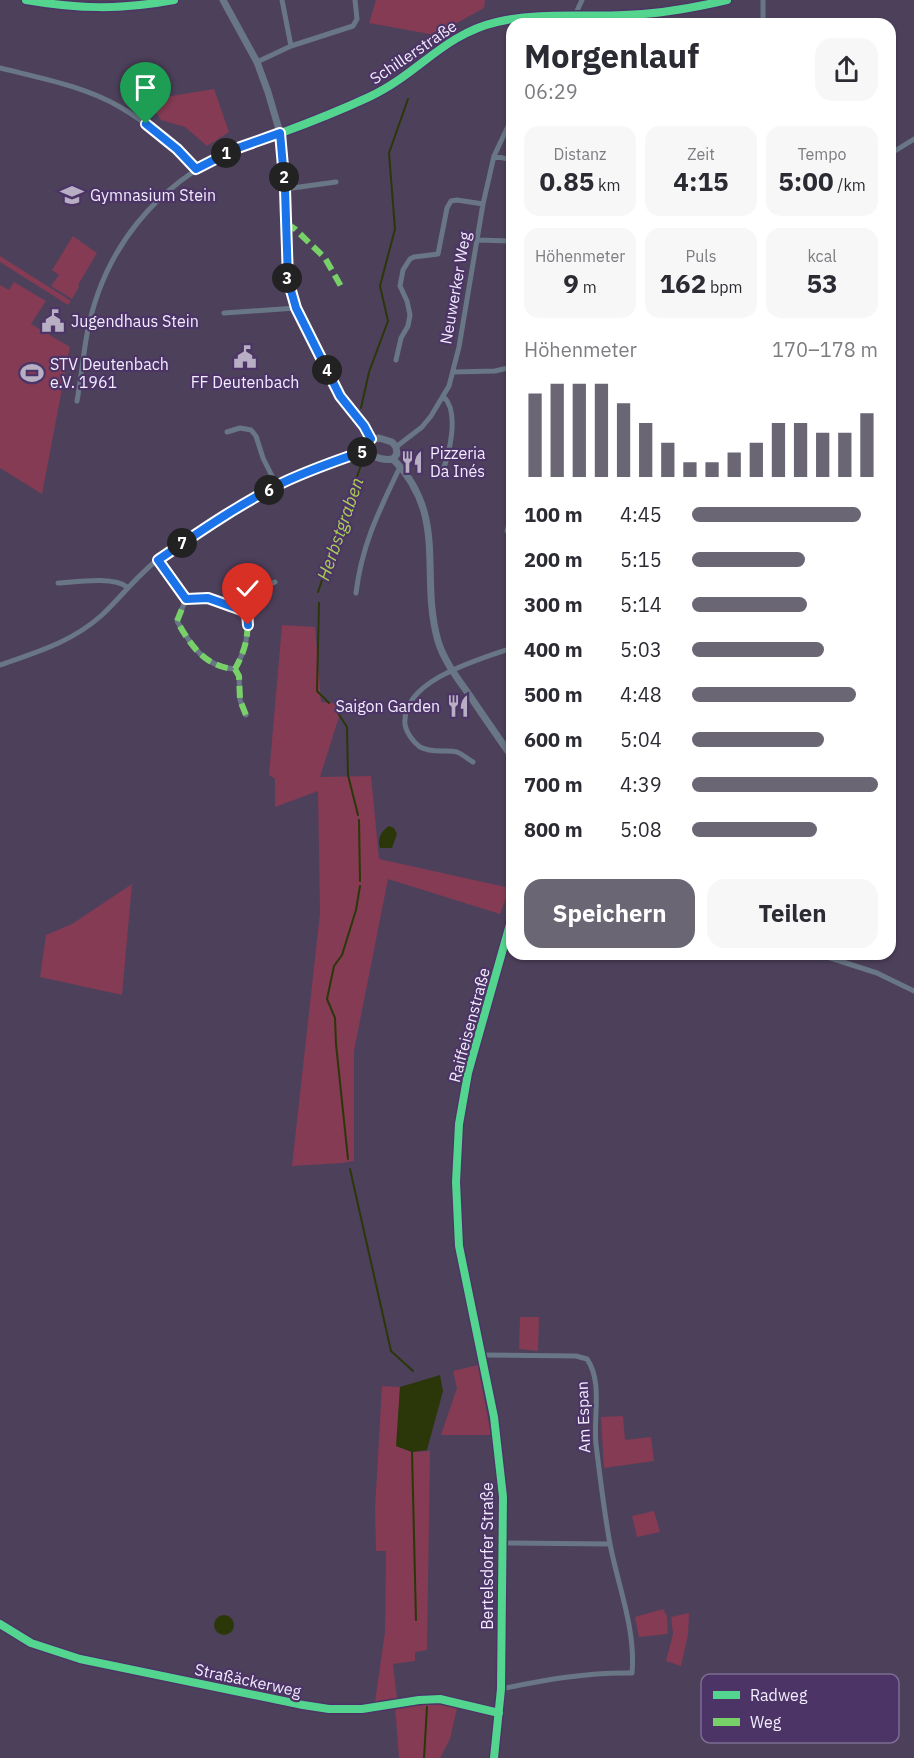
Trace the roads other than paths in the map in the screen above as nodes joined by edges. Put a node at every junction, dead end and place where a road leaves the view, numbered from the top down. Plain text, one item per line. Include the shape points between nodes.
1 (26, 0) edge
2 (174, 0) edge
3 (223, 0) edge
4 (282, 0) edge
5 (356, 0) edge
6 (582, 0) edge
7 (727, 0) edge
8 (763, 0) edge
9 (639, 14) junction
10 (576, 16) junction
11 (519, 18) edge
12 (639, 18) edge
13 (763, 18) edge
14 (506, 20) edge
15 (291, 46) junction
16 (257, 62) junction
17 (0, 68) edge
18 (506, 131) edge
19 (280, 133) junction
20 (914, 139) edge
21 (896, 150) edge
22 (494, 156) junction
23 (506, 159) edge
24 (196, 169) junction
25 (336, 182) dead end
26 (285, 189) junction
27 (483, 204) junction
28 (478, 240) junction
29 (506, 241) edge
30 (296, 308) junction
31 (224, 313) dead end
32 (396, 360) dead end
33 (506, 368) edge
34 (453, 372) junction
35 (444, 397) junction
36 (77, 401) dead end
37 (227, 432) dead end
38 (371, 439) junction
39 (396, 447) junction
40 (367, 450) junction
41 (393, 459) junction
42 (400, 467) junction
43 (441, 475) dead end
44 (277, 486) junction
45 (158, 560) junction
46 (275, 582) dead end
47 (58, 583) dead end
48 (128, 587) junction
49 (356, 593) dead end
50 (186, 599) junction
51 (226, 605) junction
52 (506, 650) edge
53 (0, 665) edge
54 (235, 669) junction
55 (453, 671) junction
56 (246, 715) dead end
57 (506, 748) edge
58 (473, 762) dead end
59 (506, 938) edge
60 (837, 960) edge
61 (914, 991) edge
62 (474, 1319) joint
63 (482, 1355) junction
64 (503, 1543) junction
65 (610, 1544) junction
66 (0, 1624) edge
67 (501, 1689) junction
68 (499, 1713) junction
69 (494, 1758) edge

1 - 2 street via 108,8
3 - 16 street
4 - 15 street
5 - 15 street via 355,24
6 - 10 street
7 - 9 street, Schillerstraße
8 - 13 street
9 - 10 street, Schillerstraße
9 - 12 street
10 - 11 street, Schillerstraße
14 - 19 street, Schillerstraße via 448,42 371,96
15 - 16 street
16 - 19 street
17 - 24 street via 90,93 119,106 177,149
18 - 22 street, Neuwerker Weg
19 - 24 street, Schillerstraße via 241,146
19 - 26 street
20 - 21 street
22 - 23 street
22 - 27 street, Neuwerker Weg
24 - 36 street, Schillerstraße via 151,207 115,257 87,333
25 - 26 street
26 - 30 street via 288,280
27 - 28 street, Neuwerker Weg
27 - 32 street via 451,201 438,254 414,257 406,264 400,286 410,315
28 - 29 street
28 - 34 street, Neuwerker Weg
30 - 31 street
30 - 38 street via 340,396
33 - 34 street
34 - 35 street, Neuwerker Weg
35 - 39 street, Neuwerker Weg via 422,427
35 - 43 street via 452,419 449,450
37 - 44 street via 251,429
38 - 39 street via 392,442
38 - 40 street
39 - 41 street via 398,454
40 - 41 street via 378,458
40 - 44 street
41 - 42 street
42 - 49 street via 371,528
42 - 55 street via 415,487 427,516 431,596 439,642
44 - 45 street
45 - 48 street
45 - 50 street
46 - 51 street
47 - 48 street via 107,581
48 - 53 street via 75,636
50 - 51 street via 208,598
50 - 54 street via 177,621 187,640 206,659 221,668
51 - 54 street via 247,612 245,651
52 - 55 street
54 - 56 street
55 - 57 street
55 - 58 street via 417,691 405,718 406,732 420,747 440,753 455,751
59 - 62 street, Raiffeisenstraße via 468,1073 459,1124 459,1246
60 - 61 street
62 - 63 street, Bertelsdorfer Straße
63 - 64 street, Bertelsdorfer Straße via 503,1497
63 - 65 street, Am Espan via 588,1359 594,1370 596,1441
64 - 65 street
64 - 67 street, Bertelsdorfer Straße
65 - 67 street, Am Espan via 634,1653 632,1674 603,1673
66 - 68 street, Straßäckerweg via 31,1642 81,1659 303,1705 362,1709 440,1700
67 - 68 street, Bertelsdorfer Straße
68 - 69 street, Bertelsdorfer Straße

